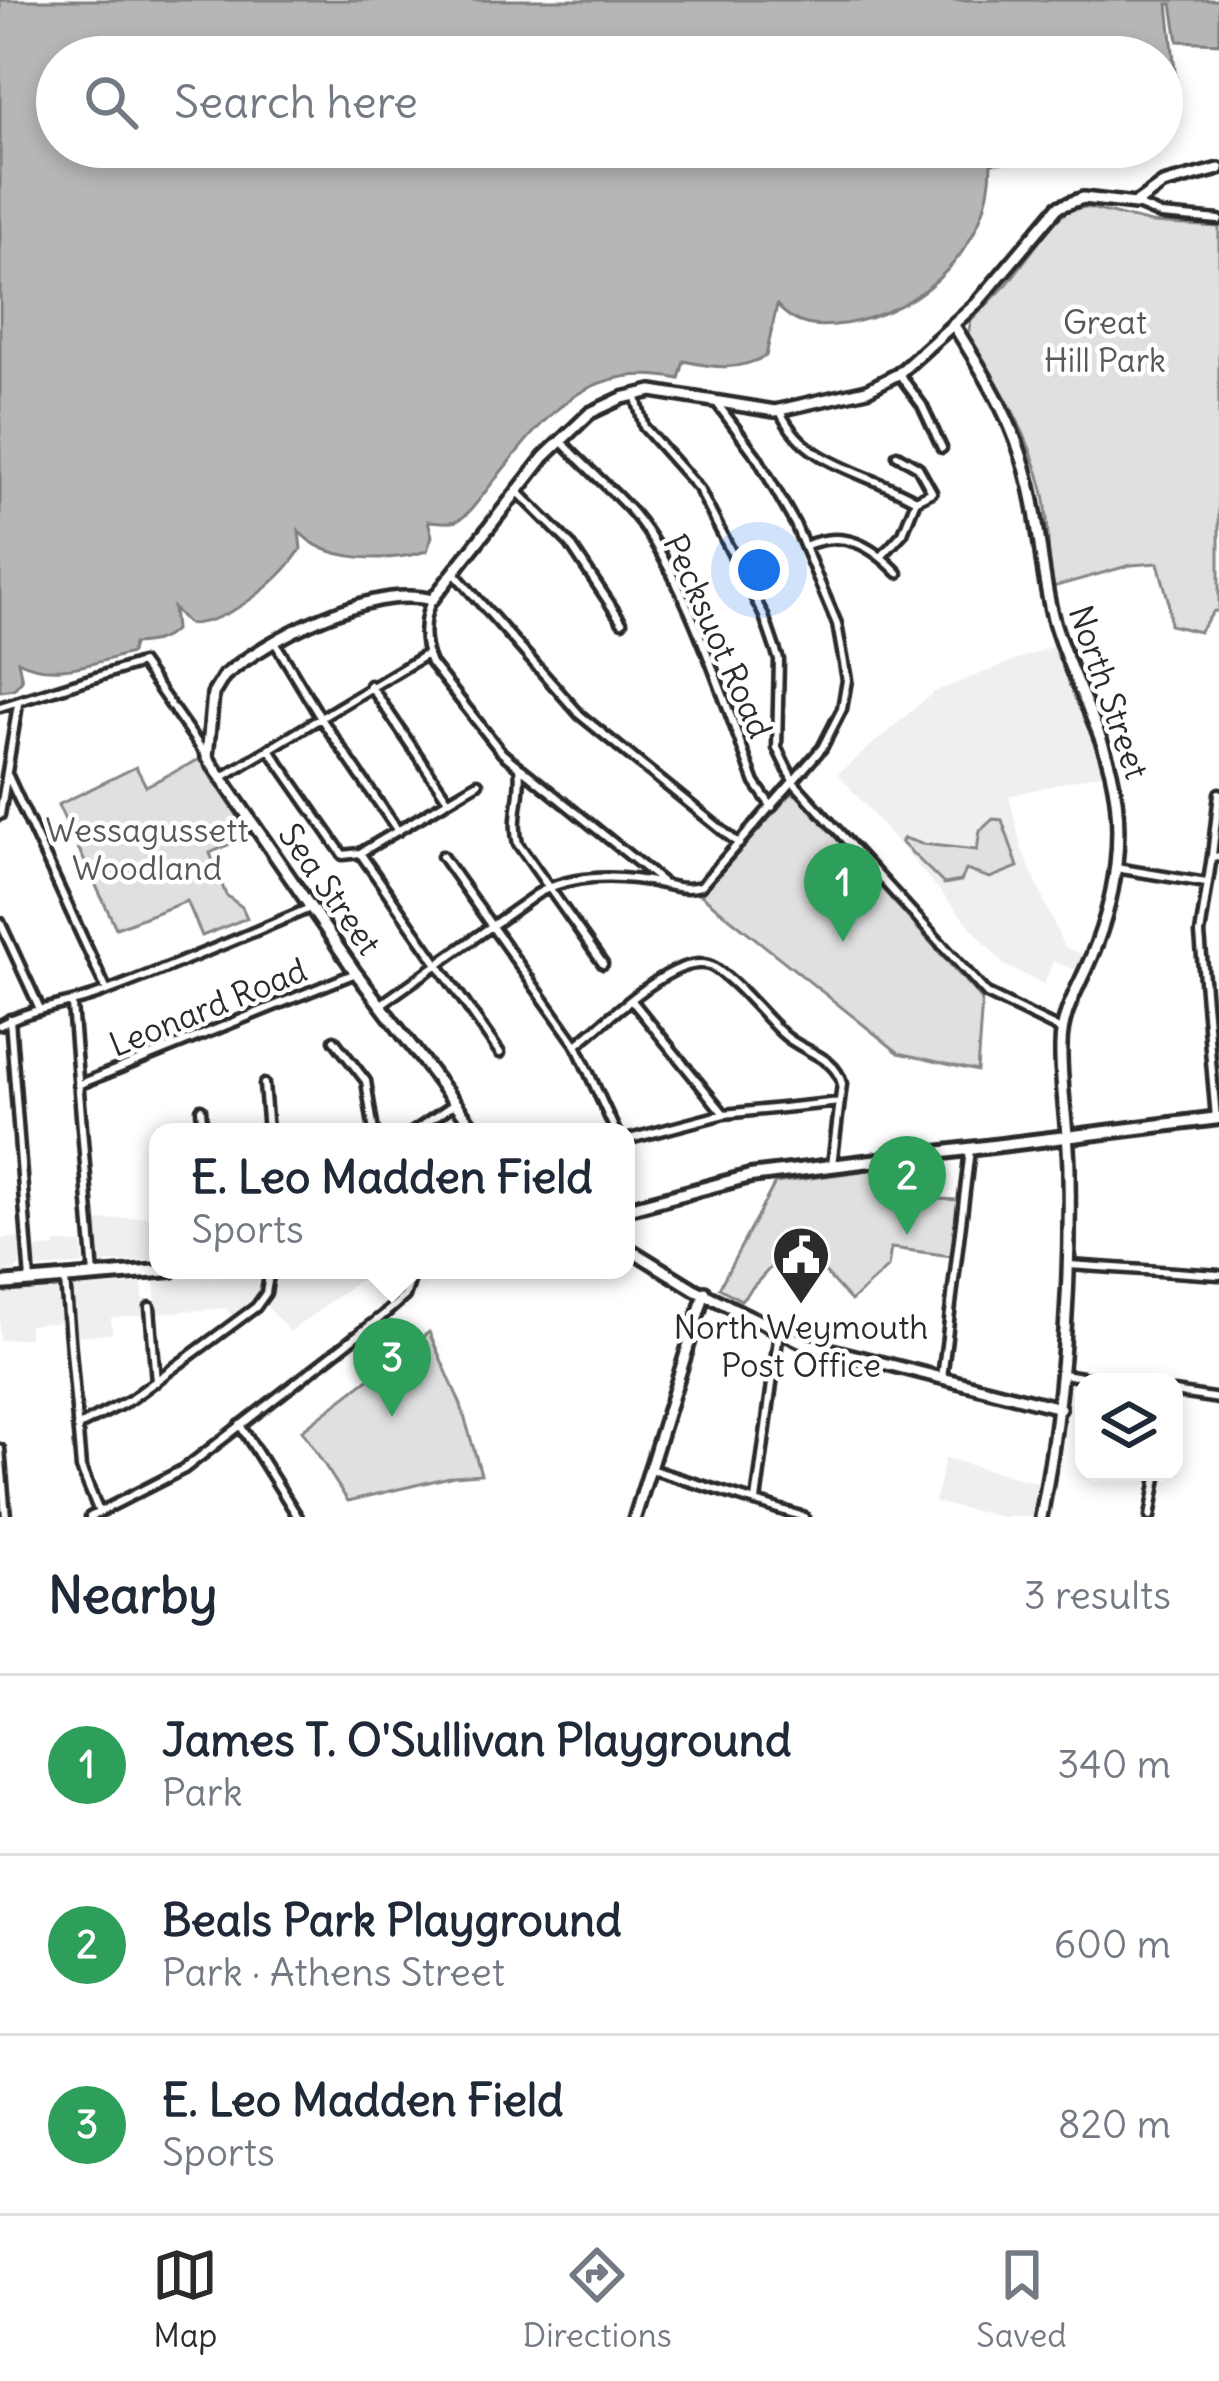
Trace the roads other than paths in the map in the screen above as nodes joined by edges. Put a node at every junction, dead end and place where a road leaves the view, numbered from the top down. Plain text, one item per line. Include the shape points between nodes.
1 (1219, 169) edge
2 (1135, 204) junction
3 (1219, 220) edge
4 (953, 324) junction
5 (898, 374) junction
6 (634, 394) junction
7 (716, 402) junction
8 (780, 411) junction
9 (560, 440) junction
10 (942, 448) dead end
11 (897, 455) dead end
12 (518, 492) junction
13 (916, 500) junction
14 (805, 546) junction
15 (882, 556) junction
16 (454, 573) junction
17 (898, 574) dead end
18 (432, 600) junction
19 (622, 622) dead end
20 (276, 644) junction
21 (427, 653) junction
22 (370, 685) junction
23 (18, 704) junction
24 (0, 707) edge
25 (320, 717) junction
26 (269, 749) junction
27 (207, 757) junction
28 (519, 767) junction
29 (8, 776) junction
30 (220, 778) junction
31 (478, 783) dead end
32 (794, 783) junction
33 (541, 785) junction
34 (521, 793) junction
35 (1219, 794) edge
36 (448, 800) junction
37 (772, 807) junction
38 (0, 815) edge
39 (398, 831) junction
40 (739, 844) junction
41 (360, 853) junction
42 (442, 856) dead end
43 (1215, 856) edge
44 (1116, 868) junction
45 (1206, 883) junction
46 (665, 884) junction
47 (547, 888) junction
48 (310, 908) junction
49 (0, 922) edge
50 (493, 925) junction
51 (435, 964) junction
52 (603, 964) dead end
53 (356, 973) junction
54 (107, 992) junction
55 (633, 1001) junction
56 (72, 1004) junction
57 (380, 1005) junction
58 (40, 1009) junction
59 (10, 1019) junction
60 (0, 1025) edge
61 (1061, 1030) junction
62 (334, 1040) dead end
63 (576, 1046) junction
64 (500, 1053) dead end
65 (264, 1084) dead end
66 (78, 1085) junction
67 (840, 1102) junction
68 (454, 1104) junction
69 (201, 1109) dead end
70 (724, 1114) junction
71 (1218, 1118) edge
72 (202, 1123) edge
73 (267, 1123) edge
74 (373, 1123) edge
75 (426, 1123) edge
76 (470, 1123) edge
77 (612, 1123) edge
78 (1068, 1136) junction
79 (635, 1138) edge
80 (971, 1147) junction
81 (832, 1165) junction
82 (635, 1206) edge
83 (635, 1252) edge
84 (1070, 1265) junction
85 (149, 1272) edge
86 (1219, 1275) edge
87 (94, 1276) junction
88 (64, 1279) junction
89 (268, 1279) edge
90 (411, 1279) edge
91 (30, 1281) junction
92 (0, 1283) edge
93 (705, 1292) junction
94 (150, 1307) dead end
95 (779, 1332) junction
96 (1063, 1374) junction
97 (1075, 1376) edge
98 (942, 1378) junction
99 (156, 1382) junction
100 (1183, 1394) edge
101 (1219, 1400) edge
102 (1060, 1408) junction
103 (241, 1425) junction
104 (77, 1426) junction
105 (0, 1449) edge
106 (650, 1469) junction
107 (1156, 1481) edge
108 (756, 1501) junction
109 (99, 1512) junction
110 (6, 1517) edge
111 (90, 1517) edge
112 (298, 1517) edge
113 (635, 1517) edge
114 (804, 1517) edge
115 (1041, 1517) edge
116 (1150, 1517) edge

1 - 2 street via 1163,184
2 - 3 street via 1160,215
2 - 4 street via 1065,202
4 - 5 street
4 - 44 street, North Street via 1002,404 1023,458 1056,627 1113,770
5 - 8 street
5 - 10 street
6 - 7 street
6 - 9 street via 590,413
6 - 32 street via 644,427 699,489 764,616 779,660 777,748
7 - 8 street
7 - 14 street via 769,476
8 - 13 street via 821,457
9 - 12 street
9 - 37 street, Pecksuot Road via 655,547
11 - 13 street via 918,467 932,491
12 - 16 street
12 - 19 street via 570,544
13 - 15 street via 903,533
14 - 15 street via 833,536
14 - 32 street via 837,624 847,680 836,724
15 - 17 street
16 - 18 street
16 - 40 street via 580,715
18 - 20 street via 343,608
18 - 21 street
20 - 25 street
20 - 27 street via 218,683
21 - 22 street
21 - 28 street
22 - 25 street
22 - 36 street
23 - 24 street
23 - 27 street, Sea Street via 141,663
23 - 29 street
25 - 26 street
25 - 39 street
26 - 30 street
26 - 41 street via 339,852
27 - 30 street, Sea Street
28 - 33 street
28 - 34 street
29 - 38 street
29 - 54 street
30 - 48 street, Sea Street
31 - 36 street
32 - 37 street
32 - 61 street via 987,994
33 - 34 street
33 - 46 street
34 - 47 street via 516,836
35 - 43 street
36 - 39 street
37 - 40 street
39 - 41 street
40 - 46 street via 700,886
41 - 51 street
42 - 50 street
43 - 45 street
44 - 45 street
44 - 61 street, North Street via 1100,935
45 - 71 street via 1200,934
46 - 47 street via 582,880
47 - 50 street
47 - 52 street
48 - 53 street, Sea Street
48 - 54 street
49 - 58 street
50 - 51 street
50 - 63 street
51 - 57 street
51 - 64 street
53 - 57 street, Sea Street
53 - 66 street, Leonard Road
54 - 56 street
55 - 63 street
55 - 67 street via 683,966 706,964 796,1047 839,1072
55 - 70 street
56 - 58 street
56 - 66 street
57 - 68 street, Sea Street
58 - 59 street
59 - 60 street
59 - 91 street
61 - 78 street, North Street
62 - 74 street via 366,1081
63 - 77 street
65 - 73 street
66 - 87 street
67 - 70 street
67 - 81 street
68 - 75 street
68 - 76 street, Sea Street
69 - 72 street
70 - 79 street
71 - 78 main road
78 - 80 main road
78 - 84 street, North Street
80 - 81 main road
80 - 98 street
81 - 82 main road via 715,1183
83 - 93 street
84 - 86 street
84 - 96 street, North Street
85 - 87 main road
87 - 88 main road
88 - 91 main road
88 - 104 street
89 - 99 street via 256,1307
90 - 103 street via 382,1317
91 - 92 main road
93 - 95 street
93 - 106 street
94 - 99 street
95 - 98 street
95 - 108 street
96 - 97 street
96 - 102 street, North Street
98 - 102 street
99 - 104 street
100 - 101 street
102 - 115 street, North Street
103 - 109 street via 184,1469
103 - 112 street
104 - 109 street
105 - 110 street
106 - 108 street
106 - 113 street
107 - 116 street
108 - 114 street
109 - 111 street

